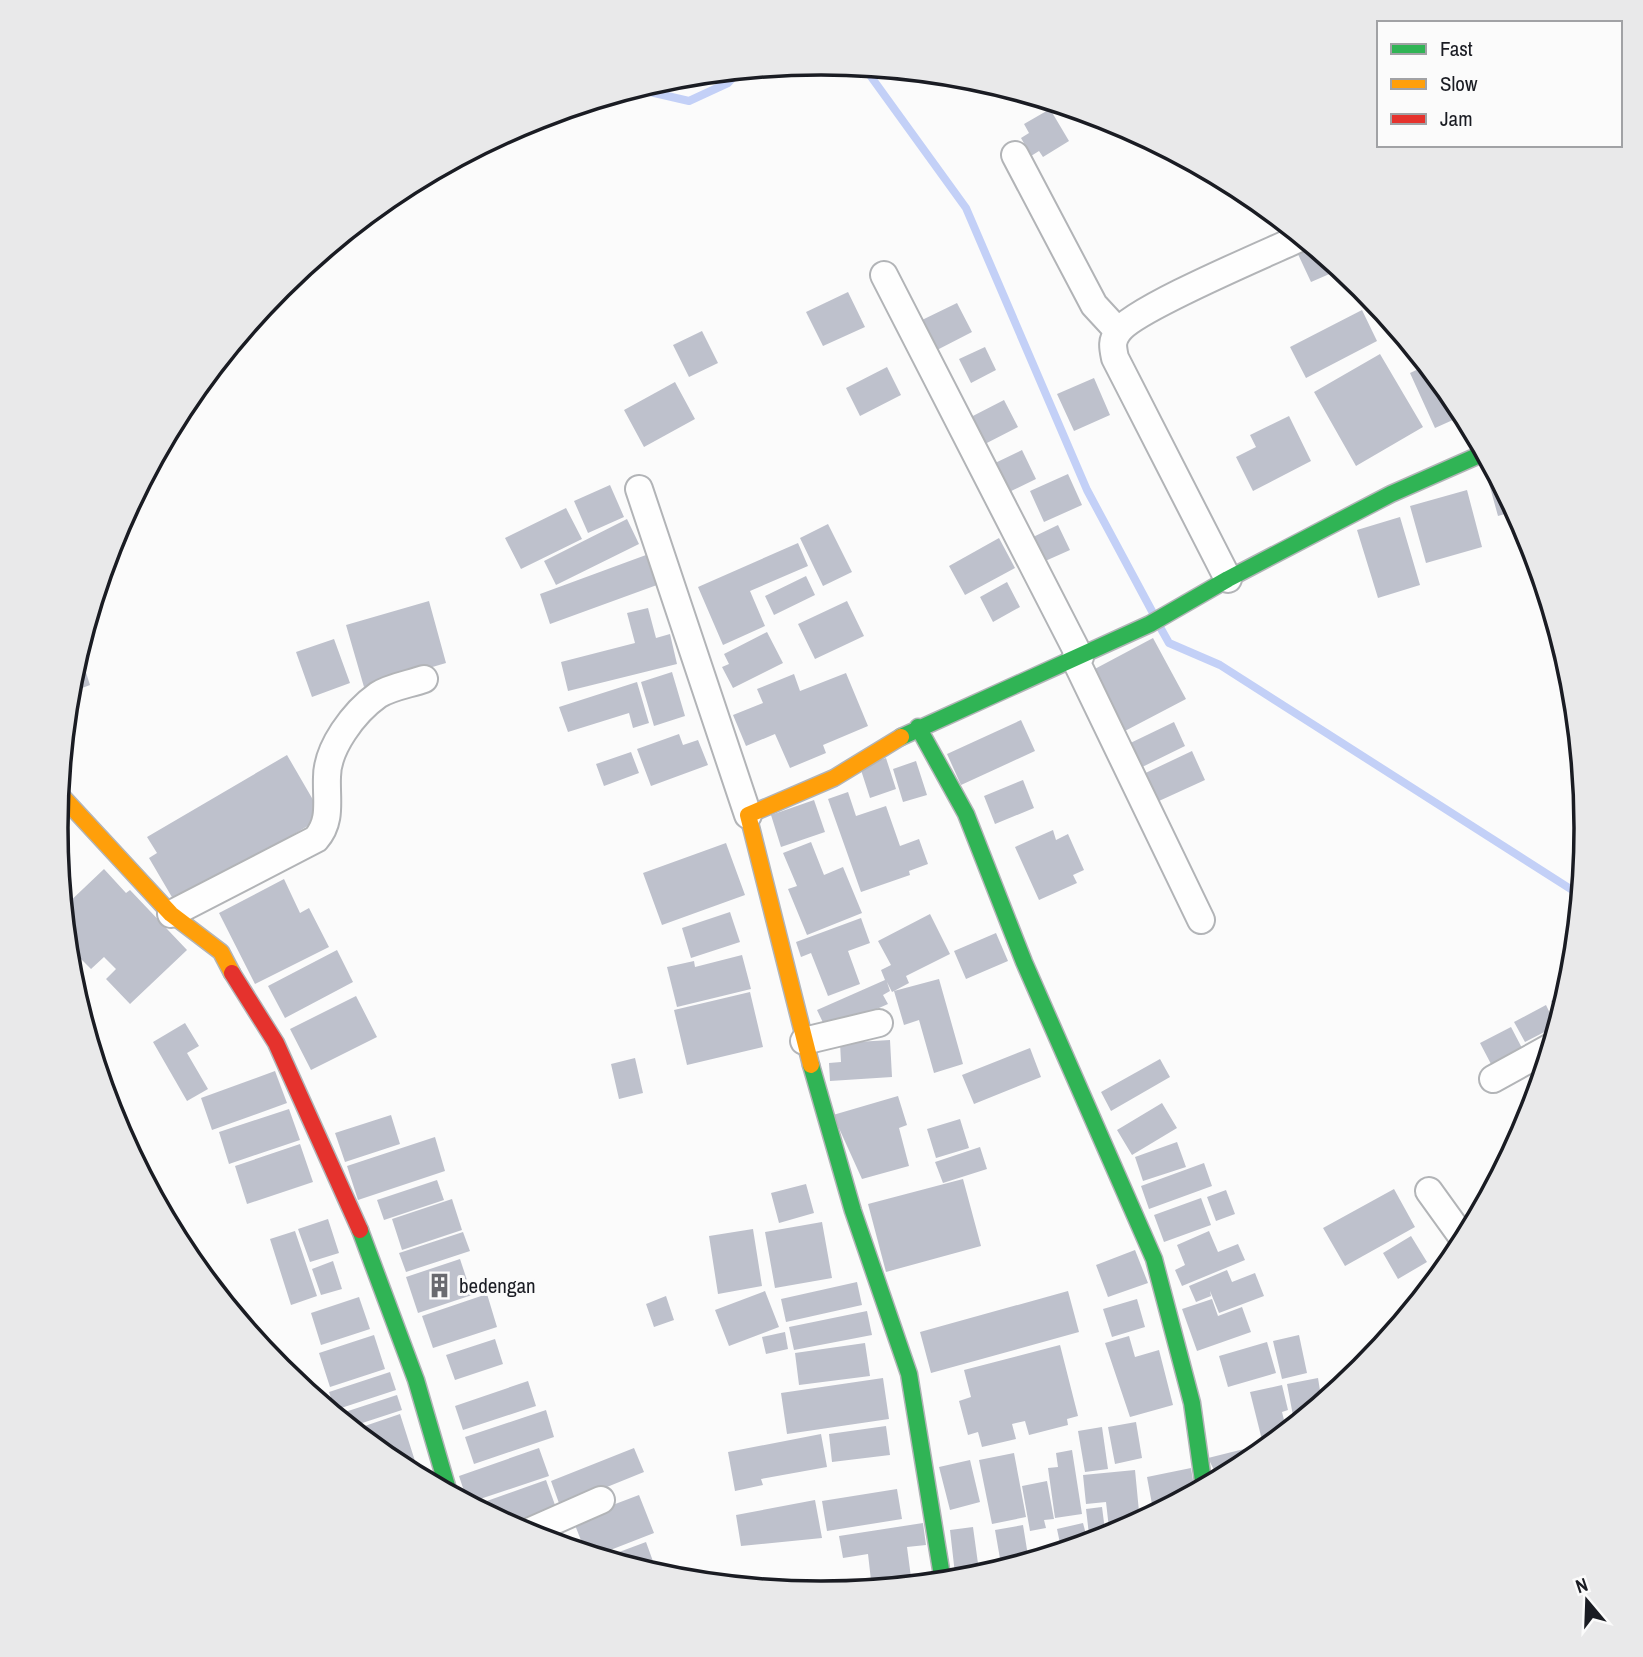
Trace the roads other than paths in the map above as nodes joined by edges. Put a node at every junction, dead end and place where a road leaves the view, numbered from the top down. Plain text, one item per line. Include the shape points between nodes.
1 (1015, 155) dead end
2 (1293, 241) edge
3 (884, 275) dead end
4 (1118, 331) junction
5 (1476, 456) edge
6 (639, 488) dead end
7 (1228, 579) junction
8 (1077, 658) junction
9 (424, 680) dead end
10 (918, 727) junction
11 (69, 803) edge
12 (748, 815) junction
13 (171, 915) junction
14 (1201, 920) dead end
15 (879, 1023) dead end
16 (804, 1041) junction
17 (1540, 1053) edge
18 (1493, 1079) dead end
19 (1429, 1191) dead end
20 (1458, 1231) edge
21 (1203, 1478) edge
22 (446, 1481) edge
23 (601, 1500) dead end
24 (540, 1527) edge
25 (941, 1571) edge

1 - 4 street via 1094,305
2 - 4 street via 1145,312
3 - 8 street
4 - 7 street via 1112,344 1115,358
5 - 7 street via 1391,494
6 - 12 street
7 - 8 street via 1150,624
8 - 10 street
8 - 14 street
9 - 13 street via 379,694 340,739 331,753 326,820 316,839
10 - 12 street via 834,778
10 - 21 street via 966,814 1024,962 1154,1259 1192,1402
11 - 13 street
12 - 16 street
13 - 22 street via 221,952 276,1043 350,1205 416,1380
15 - 16 street
16 - 25 street via 853,1211 909,1374
17 - 18 street
19 - 20 street
23 - 24 street

